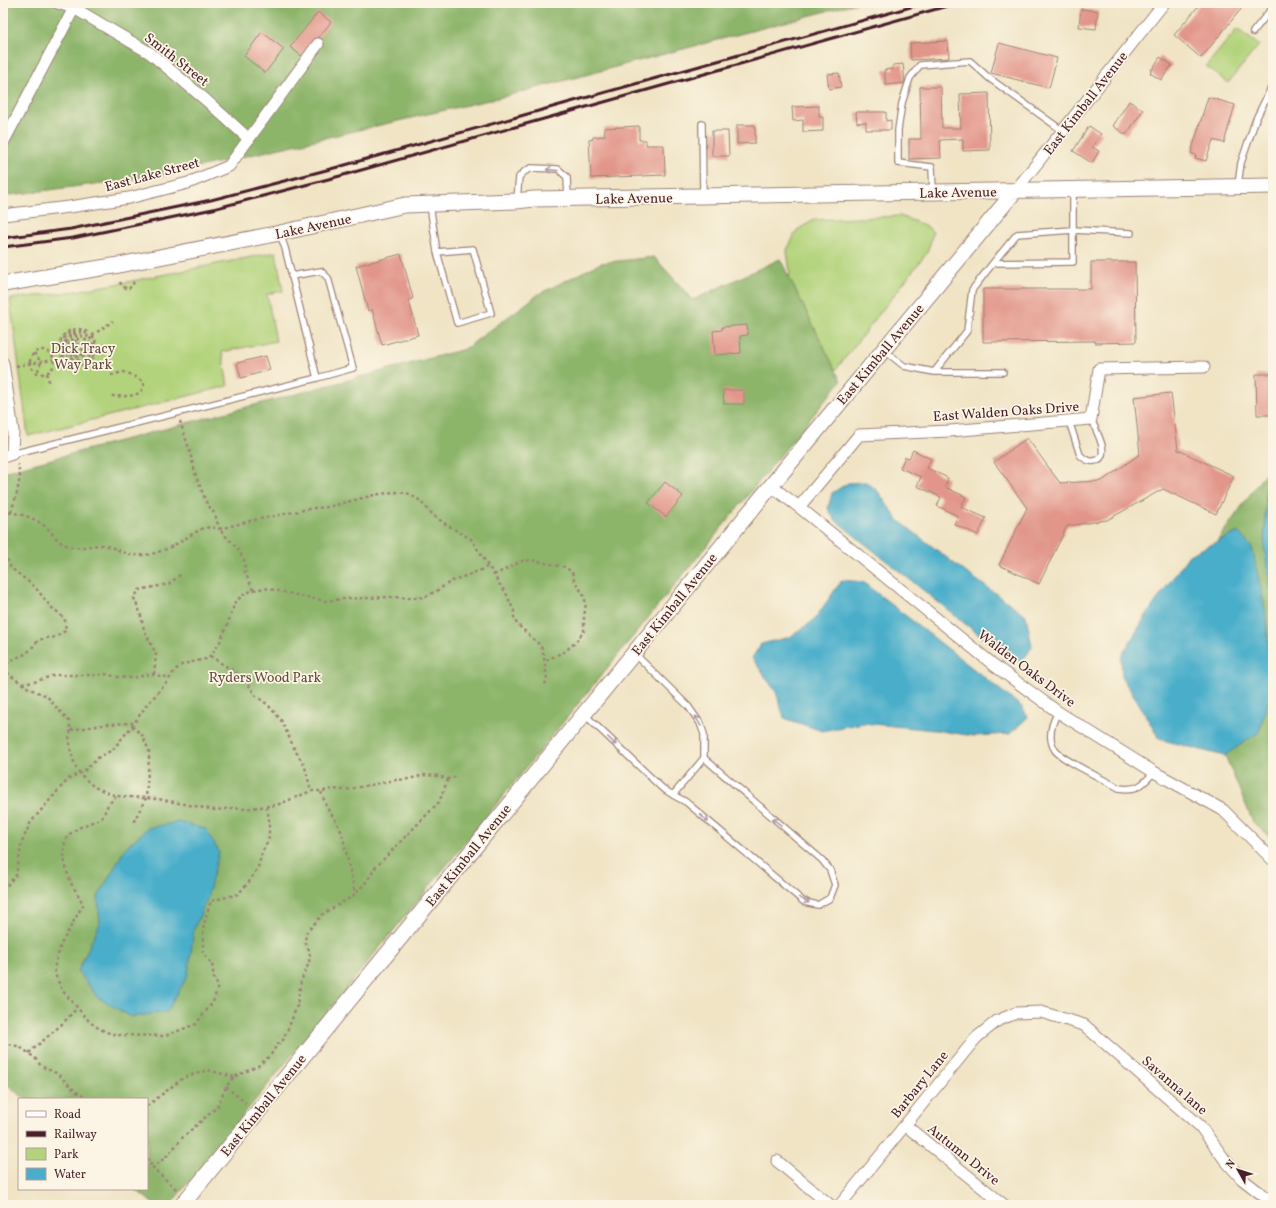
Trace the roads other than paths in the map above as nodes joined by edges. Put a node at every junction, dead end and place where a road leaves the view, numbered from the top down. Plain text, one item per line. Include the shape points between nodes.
1 (58, 3) edge
2 (1164, 3) edge
3 (1273, 7) edge
4 (74, 8) junction
5 (1253, 32) dead end
6 (318, 44) dead end
7 (1273, 84) edge
8 (702, 124) dead end
9 (1063, 131) junction
10 (249, 139) junction
11 (3, 143) edge
12 (1273, 186) edge
13 (1238, 187) junction
14 (1073, 190) junction
15 (1015, 192) junction
16 (933, 193) junction
17 (703, 197) junction
18 (568, 199) junction
19 (516, 201) junction
20 (430, 205) junction
21 (3, 215) edge
22 (1073, 230) junction
23 (280, 233) junction
24 (1131, 233) dead end
25 (437, 252) junction
26 (993, 262) junction
27 (292, 276) junction
28 (3, 284) edge
29 (883, 350) junction
30 (3, 364) edge
31 (1204, 367) dead end
32 (934, 372) junction
33 (1002, 372) dead end
34 (317, 378) junction
35 (1092, 419) junction
36 (1069, 421) junction
37 (11, 455) edge
38 (771, 486) junction
39 (799, 507) junction
40 (634, 653) junction
41 (1058, 712) junction
42 (584, 714) junction
43 (704, 758) junction
44 (1154, 772) junction
45 (673, 795) junction
46 (1273, 860) edge
47 (1041, 1012) joint
48 (905, 1126) junction
49 (777, 1161) dead end
50 (1273, 1203) edge
51 (182, 1205) edge
52 (830, 1205) edge
53 (840, 1205) edge
54 (1004, 1205) edge

1 - 4 street, Smith Street
2 - 9 street, East Kimball Avenue
3 - 5 lane
4 - 10 street, Smith Street via 150,53
4 - 11 street
6 - 10 street, East Lake Street
7 - 13 lane via 1256,119 1241,163
8 - 17 lane
9 - 15 street, East Kimball Avenue
9 - 16 lane via 989,78 970,61 920,65 910,78 902,103 898,130 898,163 932,167
10 - 21 street, East Lake Street via 230,166 188,183 129,198
12 - 13 street, Lake Avenue
13 - 14 street, Lake Avenue
14 - 15 street, Lake Avenue
14 - 22 lane
15 - 16 street, Lake Avenue
15 - 29 street, East Kimball Avenue
16 - 17 street, Lake Avenue
17 - 18 street, Lake Avenue
18 - 19 street, Lake Avenue
18 -> 19 lane via 567,177 558,170 531,168 519,177
19 - 20 street, Lake Avenue
20 - 23 street, Lake Avenue via 405,205
20 - 25 lane
22 - 24 lane
22 - 26 lane via 1016,234
22 - 26 lane via 1073,262
23 - 27 lane
23 - 28 street, Lake Avenue via 119,265
25 - 25 lane via 473,249 491,314 457,323
26 - 32 lane via 972,290 968,331
27 - 34 lane
27 - 34 lane via 321,271 328,278 353,368
29 - 32 lane via 904,366
29 - 38 street, East Kimball Avenue
30 - 37 street via 13,431
31 - 35 street, East Walden Oaks Drive via 1098,369
32 - 33 lane
34 - 37 lane
35 - 36 street, East Walden Oaks Drive
35 - 36 lane via 1103,446 1100,458 1095,461 1084,459 1080,455
36 - 39 street, East Walden Oaks Drive via 950,431 859,435
38 - 39 street, Walden Oaks Drive
38 - 40 street, East Kimball Avenue
39 - 41 street, Walden Oaks Drive via 995,666
40 - 42 street, East Kimball Avenue
43 -> 40 lane via 704,734 700,722 688,706
41 - 44 street, Walden Oaks Drive
41 - 44 lane via 1051,728 1052,744 1058,754 1119,788 1132,789 1141,786
42 -> 45 lane via 662,788
42 - 51 street, East Kimball Avenue
43 - 45 lane
45 -> 43 lane via 686,802 804,902 818,905 830,898 835,885 830,870 822,860
44 - 46 street, Walden Oaks Drive via 1223,810
47 - 48 street, Barbary Lane via 1016,1013 997,1021 976,1038
47 - 50 street, Savanna lane via 1084,1026 1200,1126 1242,1179
48 - 53 street, Barbary Lane
48 - 54 street, Autumn Drive
49 - 52 street

